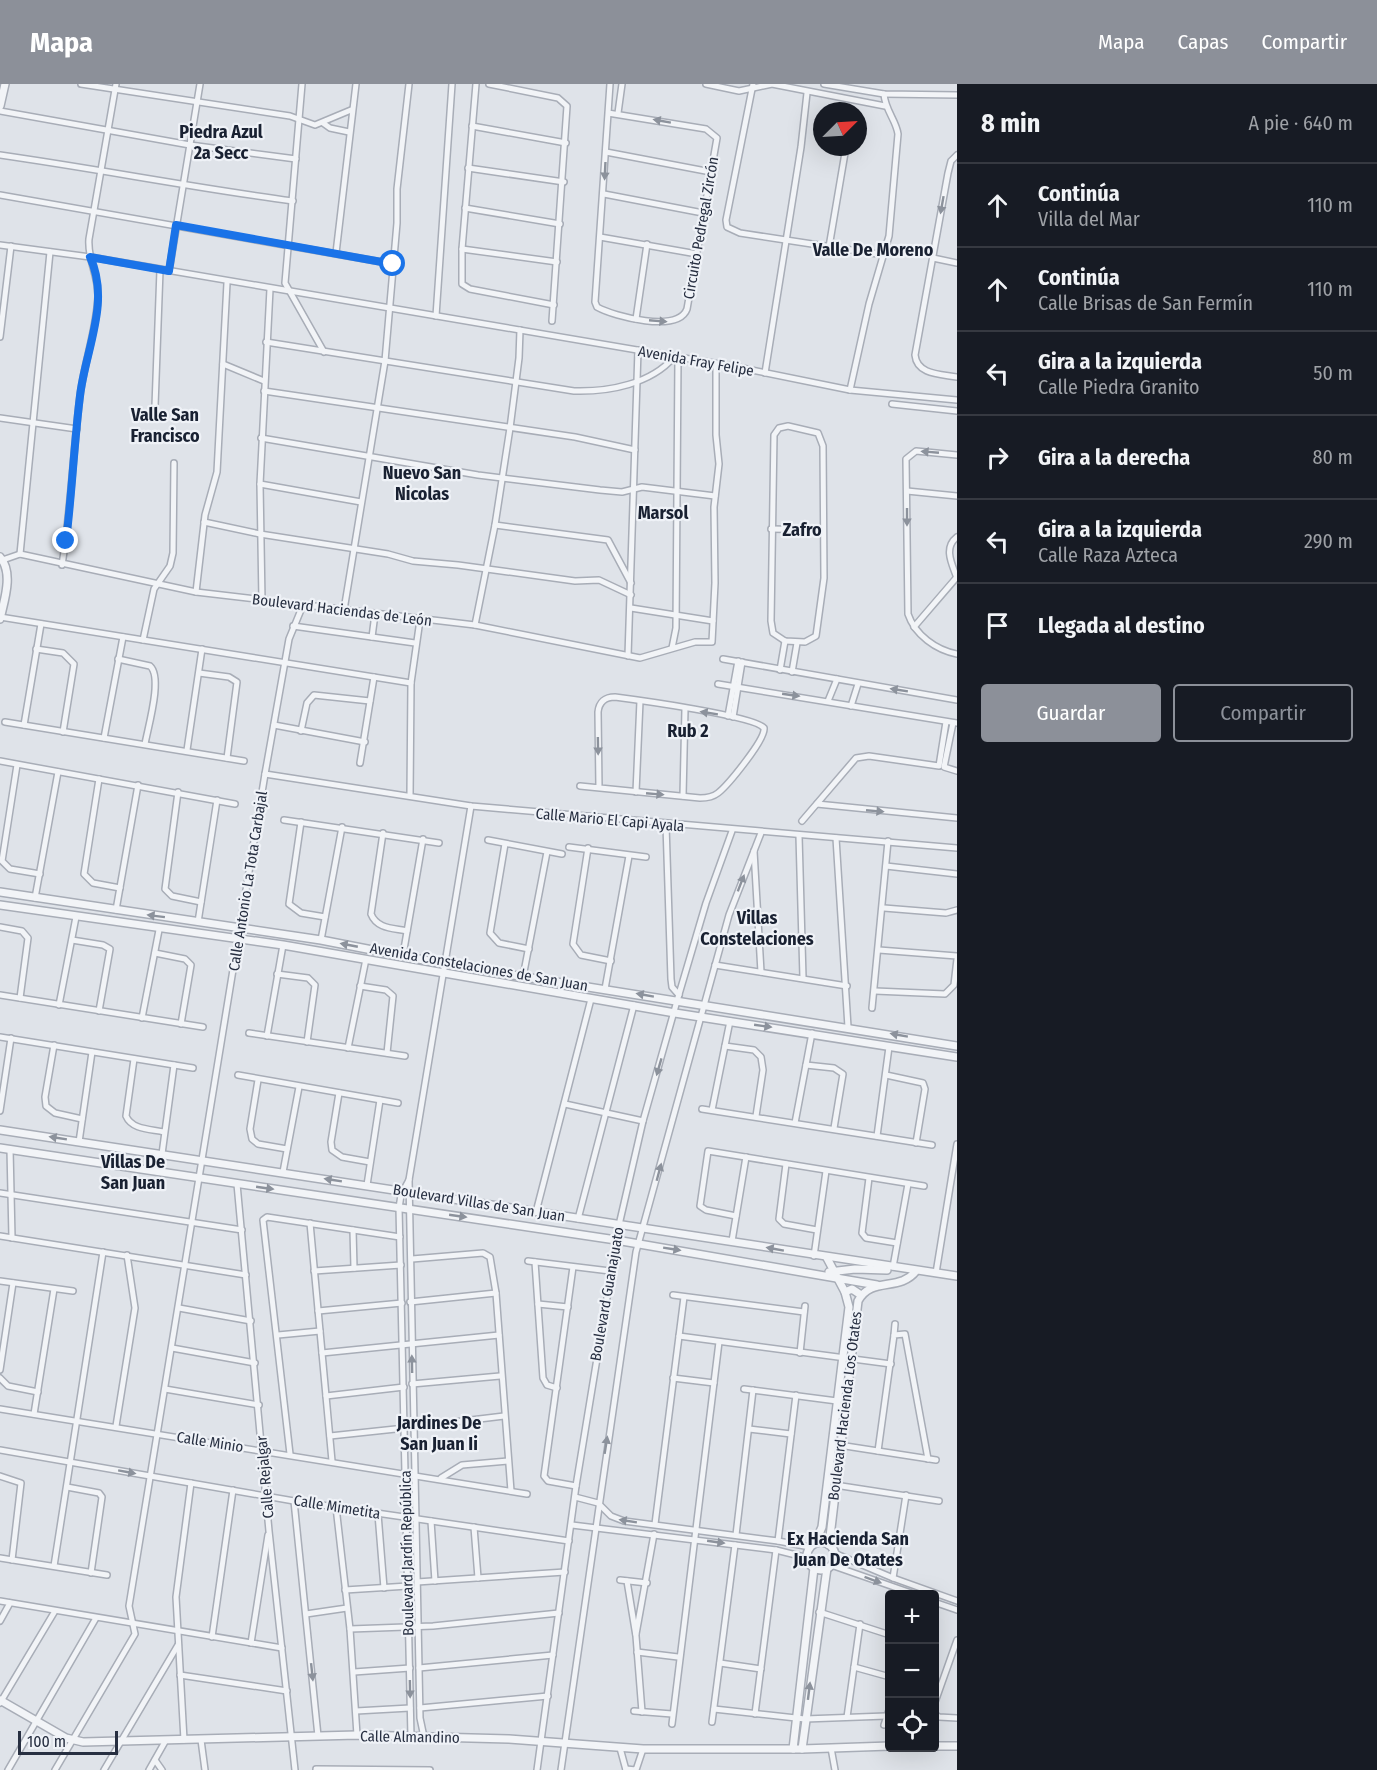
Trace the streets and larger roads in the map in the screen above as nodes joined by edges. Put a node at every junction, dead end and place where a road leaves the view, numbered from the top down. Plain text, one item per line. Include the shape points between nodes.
1 (5, 84) edge
2 (81, 84) edge
3 (200, 84) edge
4 (302, 84) edge
5 (356, 84) edge
6 (409, 84) edge
7 (452, 84) edge
8 (476, 84) edge
9 (480, 84) edge
10 (489, 84) edge
11 (610, 84) edge
12 (622, 84) edge
13 (706, 84) edge
14 (824, 84) edge
15 (752, 86) edge
16 (116, 87) edge
17 (475, 93) junction
18 (807, 93) junction
19 (884, 94) junction
20 (957, 95) edge
21 (197, 102) junction
22 (854, 102) edge
23 (867, 104) edge
24 (0, 106) edge
25 (885, 106) junction
26 (0, 111) edge
27 (351, 111) junction
28 (608, 112) junction
29 (618, 113) junction
30 (299, 120) junction
31 (323, 123) junction
32 (472, 126) junction
33 (109, 130) junction
34 (349, 132) junction
35 (566, 143) junction
36 (190, 145) junction
37 (606, 152) junction
38 (0, 154) edge
39 (957, 155) edge
40 (844, 156) edge
41 (296, 159) junction
42 (468, 168) junction
43 (101, 170) junction
44 (711, 172) junction
45 (564, 182) junction
46 (183, 186) junction
47 (604, 194) junction
48 (0, 195) edge
49 (293, 201) junction
50 (465, 208) junction
51 (95, 212) junction
52 (703, 213) junction
53 (560, 224) junction
54 (176, 225) junction
55 (600, 237) junction
56 (786, 239) junction
57 (288, 244) junction
58 (647, 244) junction
59 (0, 245) edge
60 (11, 246) junction
61 (829, 247) junction
62 (462, 249) junction
63 (50, 252) junction
64 (336, 253) junction
65 (697, 254) junction
66 (884, 255) junction
67 (90, 257) junction
68 (933, 258) junction
69 (557, 262) junction
70 (957, 263) edge
71 (393, 264) junction
72 (160, 270) junction
73 (169, 271) junction
74 (227, 282) junction
75 (270, 289) junction
76 (288, 291) junction
77 (554, 304) junction
78 (390, 310) junction
79 (436, 316) junction
80 (636, 319) junction
81 (552, 321) dead end
82 (520, 330) junction
83 (0, 337) edge
84 (266, 342) junction
85 (638, 350) junction
86 (324, 352) junction
87 (676, 357) junction
88 (385, 361) junction
89 (716, 363) junction
90 (223, 364) junction
91 (765, 374) junction
92 (957, 377) edge
93 (264, 381) junction
94 (637, 382) junction
95 (516, 383) junction
96 (850, 390) junction
97 (264, 391) junction
98 (957, 400) edge
99 (892, 404) dead end
100 (155, 406) dead end
101 (375, 409) junction
102 (957, 411) edge
103 (0, 418) edge
104 (34, 422) junction
105 (510, 428) junction
106 (77, 429) junction
107 (261, 438) junction
108 (635, 450) junction
109 (957, 455) edge
110 (369, 456) junction
111 (174, 463) dead end
112 (501, 476) junction
113 (260, 484) junction
114 (633, 490) junction
115 (676, 490) junction
116 (908, 491) junction
117 (715, 496) junction
118 (957, 496) edge
119 (361, 502) junction
120 (204, 522) junction
121 (495, 525) junction
122 (771, 529) junction
123 (823, 530) junction
124 (260, 534) junction
125 (957, 537) edge
126 (353, 548) junction
127 (20, 554) junction
128 (1, 559) edge
129 (62, 564) junction
130 (485, 570) junction
131 (957, 577) edge
132 (632, 584) junction
133 (158, 585) junction
134 (196, 592) junction
135 (631, 596) junction
136 (262, 601) junction
137 (303, 605) junction
138 (631, 608) junction
139 (344, 610) junction
140 (375, 614) junction
141 (675, 616) junction
142 (0, 618) edge
143 (420, 620) junction
144 (713, 621) junction
145 (41, 624) junction
146 (475, 625) junction
147 (293, 626) junction
148 (914, 627) junction
149 (123, 636) junction
150 (372, 637) junction
151 (143, 640) junction
152 (785, 641) junction
153 (415, 643) junction
154 (798, 643) junction
155 (672, 648) junction
156 (36, 649) junction
157 (202, 649) junction
158 (957, 654) edge
159 (627, 656) junction
160 (118, 659) junction
161 (723, 659) dead end
162 (285, 662) junction
163 (740, 662) junction
164 (780, 670) junction
165 (792, 672) junction
166 (199, 673) junction
167 (374, 677) junction
168 (837, 679) junction
169 (411, 683) junction
170 (718, 684) dead end
171 (858, 684) junction
172 (736, 688) junction
173 (828, 700) junction
174 (957, 700) edge
175 (370, 701) junction
176 (640, 701) junction
177 (851, 705) junction
178 (685, 709) junction
179 (731, 717) junction
180 (6, 722) dead end
181 (946, 722) junction
182 (955, 723) edge
183 (24, 725) junction
184 (274, 725) junction
185 (301, 731) junction
186 (63, 732) junction
187 (104, 738) junction
188 (365, 742) junction
189 (145, 744) junction
190 (187, 750) junction
191 (227, 758) junction
192 (244, 760) dead end
193 (0, 761) edge
194 (360, 764) dead end
195 (18, 765) junction
196 (58, 771) junction
197 (957, 771) edge
198 (265, 774) junction
199 (99, 779) junction
200 (138, 785) junction
201 (580, 786) dead end
202 (599, 788) junction
203 (178, 792) junction
204 (636, 792) junction
205 (411, 796) junction
206 (683, 796) junction
207 (217, 800) junction
208 (235, 804) dead end
209 (817, 804) junction
210 (471, 806) junction
211 (957, 818) edge
212 (284, 820) dead end
213 (802, 821) dead end
214 (301, 822) junction
215 (666, 825) junction
216 (342, 827) junction
217 (732, 831) junction
218 (383, 833) junction
219 (760, 833) junction
220 (799, 836) junction
221 (836, 837) junction
222 (423, 839) junction
223 (488, 840) dead end
224 (888, 841) junction
225 (439, 843) dead end
226 (505, 844) junction
227 (569, 847) dead end
228 (588, 848) junction
229 (957, 848) edge
230 (754, 850) junction
231 (547, 852) junction
232 (562, 854) dead end
233 (629, 856) junction
234 (646, 857) dead end
235 (886, 866) junction
236 (40, 874) junction
237 (957, 874) edge
238 (120, 888) junction
239 (0, 892) edge
240 (35, 898) junction
241 (201, 903) junction
242 (0, 905) edge
243 (884, 908) junction
244 (116, 910) junction
245 (957, 910) edge
246 (76, 917) junction
247 (325, 917) junction
248 (198, 922) junction
249 (0, 927) edge
250 (241, 928) junction
251 (159, 930) junction
252 (407, 931) junction
253 (72, 940) junction
254 (239, 940) junction
255 (321, 940) junction
256 (283, 945) junction
257 (529, 949) junction
258 (879, 950) junction
259 (155, 953) junction
260 (403, 955) junction
261 (957, 957) edge
262 (366, 959) junction
263 (611, 961) junction
264 (444, 964) junction
265 (715, 965) junction
266 (761, 972) junction
267 (277, 974) junction
268 (443, 974) junction
269 (523, 977) junction
270 (803, 978) junction
271 (360, 986) junction
272 (847, 986) junction
273 (605, 989) junction
274 (875, 991) junction
275 (0, 995) edge
276 (20, 998) junction
277 (678, 998) junction
278 (591, 999) junction
279 (59, 1005) junction
280 (634, 1005) junction
281 (704, 1005) junction
282 (872, 1008) dead end
283 (99, 1011) junction
284 (675, 1013) junction
285 (701, 1016) junction
286 (142, 1018) junction
287 (730, 1021) junction
288 (181, 1024) junction
289 (203, 1027) dead end
290 (849, 1027) junction
291 (249, 1033) dead end
292 (812, 1033) junction
293 (267, 1036) junction
294 (0, 1037) edge
295 (11, 1038) junction
296 (307, 1042) junction
297 (54, 1045) junction
298 (725, 1046) junction
299 (957, 1046) edge
300 (889, 1047) junction
301 (348, 1048) junction
302 (92, 1052) junction
303 (387, 1053) junction
304 (405, 1056) dead end
305 (957, 1057) edge
306 (134, 1059) junction
307 (174, 1065) junction
308 (806, 1065) junction
309 (193, 1068) dead end
310 (238, 1075) dead end
311 (886, 1075) junction
312 (258, 1080) junction
313 (299, 1087) junction
314 (339, 1092) junction
315 (380, 1100) junction
316 (398, 1102) dead end
317 (565, 1104) junction
318 (0, 1105) edge
319 (702, 1109) dead end
320 (712, 1110) junction
321 (0, 1111) edge
322 (605, 1112) junction
323 (756, 1116) junction
324 (82, 1119) junction
325 (644, 1121) junction
326 (795, 1123) junction
327 (834, 1128) junction
328 (0, 1130) edge
329 (165, 1132) junction
330 (877, 1136) junction
331 (79, 1142) junction
332 (916, 1143) junction
333 (957, 1143) edge
334 (932, 1145) dead end
335 (0, 1148) edge
336 (10, 1149) junction
337 (287, 1149) junction
338 (162, 1154) junction
339 (746, 1157) junction
340 (204, 1160) junction
341 (370, 1162) junction
342 (786, 1164) junction
343 (826, 1171) junction
344 (283, 1172) junction
345 (200, 1178) junction
346 (869, 1178) junction
347 (237, 1184) junction
348 (908, 1184) junction
349 (367, 1185) junction
350 (924, 1186) dead end
351 (407, 1191) junction
352 (0, 1193) edge
353 (11, 1195) junction
354 (399, 1208) junction
355 (410, 1209) junction
356 (536, 1212) junction
357 (736, 1216) junction
358 (578, 1219) junction
359 (310, 1223) junction
360 (193, 1224) junction
361 (619, 1225) junction
362 (242, 1230) junction
363 (353, 1230) junction
364 (644, 1230) junction
365 (817, 1230) junction
366 (0, 1236) edge
367 (400, 1237) junction
368 (12, 1238) junction
369 (616, 1240) junction
370 (732, 1242) junction
371 (897, 1243) junction
372 (639, 1244) junction
373 (103, 1252) junction
374 (127, 1255) junction
375 (814, 1256) junction
376 (827, 1258) junction
377 (412, 1259) junction
378 (528, 1261) dead end
379 (535, 1262) junction
380 (186, 1265) junction
381 (401, 1265) junction
382 (573, 1267) junction
383 (893, 1267) junction
384 (354, 1268) junction
385 (314, 1271) junction
386 (610, 1271) junction
387 (916, 1271) junction
388 (834, 1273) junction
389 (936, 1274) junction
390 (246, 1275) junction
391 (957, 1276) edge
392 (0, 1281) edge
393 (13, 1283) junction
394 (877, 1285) junction
395 (54, 1289) junction
396 (73, 1292) dead end
397 (845, 1292) junction
398 (495, 1293) junction
399 (673, 1295) dead end
400 (861, 1295) junction
401 (684, 1297) junction
402 (410, 1302) junction
403 (402, 1303) junction
404 (538, 1304) junction
405 (568, 1307) junction
406 (179, 1308) junction
407 (318, 1311) junction
408 (251, 1321) junction
409 (894, 1324) dead end
410 (320, 1331) junction
411 (913, 1333) dead end
412 (905, 1334) junction
413 (278, 1335) junction
414 (499, 1335) junction
415 (894, 1335) junction
416 (679, 1336) junction
417 (719, 1342) junction
418 (411, 1344) junction
419 (403, 1345) junction
420 (172, 1348) junction
421 (322, 1353) junction
422 (800, 1353) junction
423 (846, 1359) junction
424 (255, 1363) junction
425 (891, 1364) junction
426 (0, 1370) edge
427 (500, 1376) junction
428 (0, 1378) edge
429 (674, 1378) junction
430 (714, 1383) junction
431 (412, 1384) junction
432 (404, 1387) junction
433 (557, 1388) junction
434 (165, 1389) junction
435 (744, 1389) dead end
436 (753, 1390) junction
437 (38, 1392) junction
438 (796, 1395) junction
439 (326, 1396) junction
440 (837, 1401) junction
441 (259, 1405) junction
442 (0, 1409) edge
443 (34, 1414) junction
444 (504, 1416) junction
445 (76, 1420) junction
446 (116, 1426) junction
447 (413, 1427) junction
448 (405, 1428) junction
449 (749, 1429) junction
450 (158, 1434) junction
451 (791, 1434) junction
452 (330, 1436) junction
453 (836, 1445) junction
454 (0, 1450) edge
455 (262, 1450) junction
456 (878, 1451) junction
457 (290, 1454) junction
458 (928, 1459) junction
459 (936, 1460) dead end
460 (332, 1461) junction
461 (508, 1461) junction
462 (70, 1462) junction
463 (406, 1472) junction
464 (415, 1474) junction
465 (0, 1476) edge
466 (152, 1476) junction
467 (441, 1478) junction
468 (192, 1483) junction
469 (835, 1485) junction
470 (576, 1486) junction
471 (67, 1487) junction
472 (233, 1490) junction
473 (511, 1491) junction
474 (527, 1494) dead end
475 (267, 1496) junction
476 (906, 1496) junction
477 (575, 1497) junction
478 (294, 1501) junction
479 (939, 1501) dead end
480 (598, 1503) junction
481 (336, 1507) junction
482 (378, 1514) junction
483 (407, 1518) junction
484 (416, 1520) junction
485 (431, 1521) junction
486 (655, 1524) junction
487 (572, 1525) junction
488 (474, 1527) junction
489 (595, 1527) junction
490 (695, 1530) junction
491 (269, 1531) junction
492 (654, 1533) junction
493 (736, 1535) junction
494 (694, 1539) junction
495 (569, 1541) junction
496 (778, 1541) junction
497 (735, 1545) junction
498 (813, 1545) junction
499 (829, 1545) junction
500 (776, 1550) junction
501 (834, 1553) junction
502 (0, 1558) edge
503 (808, 1558) junction
504 (12, 1560) junction
505 (54, 1566) junction
506 (829, 1567) junction
507 (814, 1568) junction
508 (565, 1572) junction
509 (91, 1573) junction
510 (107, 1575) dead end
511 (478, 1578) junction
512 (893, 1578) junction
513 (435, 1581) junction
514 (417, 1582) junction
515 (647, 1583) junction
516 (408, 1586) junction
517 (384, 1588) junction
518 (345, 1590) junction
519 (901, 1590) edge
520 (0, 1601) edge
521 (957, 1601) edge
522 (10, 1603) junction
523 (939, 1604) edge
524 (347, 1608) junction
525 (957, 1610) edge
526 (55, 1611) junction
527 (819, 1612) junction
528 (559, 1613) junction
529 (306, 1614) junction
530 (96, 1618) junction
531 (0, 1621) edge
532 (134, 1624) junction
533 (860, 1624) junction
534 (418, 1627) junction
535 (410, 1628) junction
536 (350, 1629) junction
537 (178, 1631) junction
538 (885, 1633) edge
539 (212, 1636) junction
540 (636, 1636) junction
541 (957, 1640) edge
542 (178, 1643) junction
543 (251, 1643) junction
544 (282, 1648) junction
545 (637, 1652) junction
546 (553, 1655) junction
547 (678, 1657) junction
548 (720, 1663) junction
549 (854, 1667) junction
550 (410, 1668) junction
551 (419, 1668) junction
552 (761, 1669) junction
553 (354, 1672) junction
554 (180, 1675) junction
555 (885, 1676) edge
556 (287, 1691) junction
557 (548, 1696) junction
558 (936, 1698) edge
559 (0, 1701) edge
560 (410, 1708) junction
561 (420, 1708) junction
562 (714, 1709) junction
563 (356, 1711) junction
564 (634, 1711) dead end
565 (642, 1712) junction
566 (672, 1714) junction
567 (755, 1714) junction
568 (939, 1715) edge
569 (885, 1716) edge
570 (847, 1717) junction
571 (957, 1718) edge
572 (797, 1719) junction
573 (805, 1719) junction
574 (885, 1720) edge
575 (36, 1721) junction
576 (712, 1722) dead end
577 (672, 1724) dead end
578 (884, 1725) dead end
579 (357, 1735) junction
580 (318, 1736) junction
581 (292, 1737) junction
582 (411, 1737) junction
583 (424, 1737) junction
584 (73, 1740) junction
585 (166, 1740) junction
586 (184, 1740) junction
587 (201, 1740) junction
588 (121, 1741) junction
589 (541, 1741) junction
590 (564, 1744) junction
591 (885, 1746) edge
592 (939, 1746) edge
593 (957, 1746) edge
594 (620, 1748) junction
595 (831, 1748) junction
596 (644, 1749) junction
597 (793, 1749) junction
598 (802, 1749) junction
599 (155, 1760) junction
600 (321, 1769) edge
601 (8, 1770) edge
602 (55, 1770) edge
603 (104, 1770) edge
604 (149, 1770) edge
605 (162, 1770) edge
606 (205, 1770) edge
607 (295, 1770) edge
608 (364, 1770) edge
609 (405, 1770) edge
610 (430, 1770) edge
611 (537, 1770) edge
612 (561, 1770) edge
613 (626, 1770) edge
614 (636, 1770) edge
615 (835, 1770) edge

1 - 24 street
2 - 16 street
3 - 21 street
4 - 30 street
5 - 27 street
6 - 71 street
7 - 79 street
8 - 17 street
9 - 17 street
10 - 35 street via 563,99 568,110
11 - 28 street, Circuito Pedregal Zircón
12 - 29 street
13 - 15 street via 739,91
14 - 19 street
15 - 18 street via 772,84
15 - 56 street via 726,224 740,233
16 - 21 street
16 - 33 street
17 - 32 street
18 - 22 street
18 - 56 street
19 - 20 street
19 - 25 street
21 - 30 street
21 - 36 street
23 - 25 street
25 - 66 street via 896,125 898,144
26 - 33 street
27 - 31 street
27 - 34 street
28 - 29 street, Circuito Pedregal Zircón
28 - 37 street, Circuito Pedregal Zircón
44 -> 29 street, Circuito Pedregal Zircón via 717,142 712,132
30 - 31 street
30 - 41 street
31 - 34 street
32 - 35 street
32 - 42 street
33 - 36 street
33 - 43 street
34 - 64 street
35 - 45 street
36 - 41 street
36 - 46 street
37 - 44 street
37 -> 47 street, Circuito Pedregal Zircón
38 - 43 street
39 -> 68 street via 948,173
40 - 61 street
41 - 49 street
42 - 45 street
42 - 50 street
43 - 46 street
43 - 51 street
44 - 52 street, Circuito Pedregal Zircón
45 - 53 street
46 - 49 street
46 - 54 street
47 - 52 street
47 - 55 street, Circuito Pedregal Zircón
48 - 51 street
49 - 57 street
50 - 53 street
50 - 62 street
51 - 54 street
51 - 67 street
52 - 65 street, Circuito Pedregal Zircón
53 - 69 street
54 - 57 street
54 - 73 street
55 - 58 street
55 - 80 street, Circuito Pedregal Zircón via 597,307
56 - 61 street
56 - 91 street
57 - 64 street
57 - 76 street
58 - 65 street
58 - 80 street
59 - 60 street, Avenida Fray Felipe
60 - 63 street, Avenida Fray Felipe
60 - 83 street
61 - 66 street
62 - 69 street
62 - 77 street via 461,281 465,288
63 - 67 street, Avenida Fray Felipe
63 - 104 street
64 - 71 street
80 -> 65 street, Circuito Pedregal Zircón via 666,322 683,317
66 - 96 street
67 - 72 street, Avenida Fray Felipe
67 - 106 street via 98,278 98,298
68 - 70 street
68 - 92 street via 916,361 923,370
69 - 77 street
71 - 78 street
72 - 73 street, Avenida Fray Felipe
72 - 100 street
73 - 74 street, Avenida Fray Felipe
74 - 75 street, Avenida Fray Felipe
74 - 90 street
75 - 76 street, Avenida Fray Felipe
75 - 84 street
76 - 78 street, Avenida Fray Felipe
76 - 86 street
77 - 81 street
78 - 79 street, Avenida Fray Felipe
78 - 88 street
79 - 82 street, Avenida Fray Felipe
82 - 85 street, Avenida Fray Felipe
82 - 95 street
84 - 86 street
84 - 93 street
85 - 87 street, Avenida Fray Felipe
85 - 94 street
86 - 88 street
87 - 89 street, Avenida Fray Felipe
87 - 94 street
87 - 115 street
88 - 95 street
88 - 101 street
89 - 91 street, Avenida Fray Felipe
89 - 117 street via 719,464
90 - 93 street
90 - 120 street via 217,472
91 - 96 street, Avenida Fray Felipe
93 - 97 street
94 - 95 street via 591,392
94 - 108 street
95 - 105 street
96 - 98 street, Avenida Fray Felipe
97 - 101 street
97 - 107 street
99 - 102 street
101 - 105 street
101 - 110 street
103 - 104 street
104 - 106 street
104 - 127 street
105 - 108 street
105 - 112 street
106 - 129 street
107 - 110 street
107 - 113 street
108 - 114 street
109 -> 116 street via 915,452 906,459
110 - 112 street
110 - 119 street
111 - 133 street via 175,541 170,566
112 - 114 street via 600,490
112 - 121 street
113 - 119 street
113 - 124 street
114 - 115 street
114 - 132 street
115 - 117 street
115 - 141 street
116 - 118 street
116 -> 148 street via 907,606
117 - 144 street
119 - 126 street
120 - 124 street
120 - 134 street
121 - 130 street
121 - 132 street via 604,538 612,543
122 - 123 street
122 - 123 street via 774,435 779,428 788,426 821,436
122 - 152 street via 771,627
123 - 154 street via 824,578 818,629 813,639
124 - 126 street
124 - 136 street
125 - 131 street via 949,551
126 - 130 street
126 - 139 street
127 - 128 street
127 - 129 street, Boulevard Haciendas de León
128 - 142 street via 6,569
129 - 133 street, Boulevard Haciendas de León
130 - 135 street via 574,581 599,580
130 - 146 street
131 - 148 street
132 - 135 street
133 - 134 street, Boulevard Haciendas de León
133 - 151 street via 150,602
134 - 136 street, Boulevard Haciendas de León
135 - 138 street
136 - 137 street, Boulevard Haciendas de León
137 - 139 street, Boulevard Haciendas de León
137 - 147 street, Calle Antonio La Tota Carbajal
138 - 141 street
138 - 159 street
139 - 140 street, Boulevard Haciendas de León
140 - 143 street, Boulevard Haciendas de León
140 - 150 street
141 - 144 street
141 - 155 street
142 - 145 street
143 - 146 street, Boulevard Haciendas de León
143 - 153 street
144 - 155 street, Boulevard Haciendas de León via 713,642
145 - 149 street
145 - 156 street
146 - 159 street, Boulevard Haciendas de León
147 - 150 street
147 - 162 street, Calle Antonio La Tota Carbajal
148 - 158 street via 934,646
149 - 151 street
149 - 160 street
150 - 153 street
151 - 157 street
152 - 154 street
152 - 164 street
153 - 169 street
154 - 165 street
155 - 159 street, Boulevard Haciendas de León via 648,657
156 - 183 street
156 - 186 street via 63,653 74,664
157 - 162 street
157 - 166 street
160 - 187 street
160 - 189 street via 150,666 156,673
161 - 163 street
162 - 167 street
162 - 184 street, Calle Antonio La Tota Carbajal
163 - 164 street
163 - 172 street
164 - 165 street
165 - 168 street
166 - 190 street
166 - 191 street via 229,676 237,682
167 - 169 street
167 - 175 street
168 - 171 street
168 - 173 street
169 - 205 street
170 - 172 street
174 -> 171 street
171 - 177 street
172 -> 173 street
172 - 179 street
173 - 177 street
175 - 185 street via 314,695 307,703
175 - 188 street
176 - 178 street
176 -> 202 street via 611,697 599,704
176 - 204 street
177 - 181 street
179 -> 178 street
178 - 206 street
179 - 206 street via 762,725 765,734 718,793 707,798
180 - 183 street
181 - 182 street
181 - 209 street via 937,767 862,756 852,762
182 - 197 street via 944,767
183 - 186 street
184 - 185 street
184 - 198 street, Calle Antonio La Tota Carbajal
185 - 188 street
186 - 187 street
187 - 189 street
188 - 194 street
189 - 190 street
190 - 191 street
191 - 192 street
193 - 195 street
195 - 196 street
195 - 236 street via 2,861 10,869
196 - 199 street
196 - 236 street
198 - 205 street, Calle Mario El Capi Ayala
198 - 250 street, Calle Antonio La Tota Carbajal
199 - 200 street
199 - 238 street via 84,874 93,883
200 - 203 street
200 - 238 street
201 - 202 street
202 - 204 street
203 - 207 street
203 - 241 street via 165,889 172,896
204 -> 206 street
205 - 210 street, Calle Mario El Capi Ayala
207 - 208 street
207 - 241 street
209 -> 211 street
209 - 213 street
210 - 215 street, Calle Mario El Capi Ayala
210 - 264 street
212 - 214 street
214 - 216 street
214 - 247 street via 289,904 295,910
215 - 217 street, Calle Mario El Capi Ayala
215 - 277 street via 671,979
216 - 218 street
216 - 247 street
217 - 219 street, Calle Mario El Capi Ayala
217 - 277 street, Boulevard Guanajuato
218 - 222 street
218 - 252 street via 371,914 376,924
219 - 220 street, Calle Mario El Capi Ayala
219 - 230 street, Boulevard Guanajuato
220 - 221 street, Calle Mario El Capi Ayala
220 - 270 street
221 - 224 street, Calle Mario El Capi Ayala
221 - 272 street
222 - 225 street
222 - 252 street
223 - 226 street
224 - 229 street, Calle Mario El Capi Ayala
224 - 235 street
226 - 231 street
226 - 257 street via 490,933 498,943
227 - 228 street
228 - 233 street
228 - 263 street via 573,944 581,955
265 -> 230 street, Boulevard Guanajuato
230 - 266 street
231 - 232 street
231 - 257 street
233 - 234 street
233 - 263 street
235 - 237 street
235 - 243 street
236 - 240 street
238 - 244 street
239 - 240 street, Avenida Constelaciones de San Juan
240 - 244 street, Avenida Constelaciones de San Juan
241 - 248 street
242 - 246 street, Avenida Constelaciones de San Juan
243 - 245 street via 946,913
243 - 258 street
248 -> 244 street, Avenida Constelaciones de San Juan
246 - 251 street, Avenida Constelaciones de San Juan
246 - 253 street
247 - 255 street
248 - 250 street, Avenida Constelaciones de San Juan
249 - 276 street via 22,931 28,938
250 - 254 street, Calle Antonio La Tota Carbajal
250 - 255 street, Avenida Constelaciones de San Juan
251 - 254 street, Avenida Constelaciones de San Juan
251 - 259 street
252 - 260 street
253 - 279 street
253 - 283 street via 110,949
254 - 256 street, Avenida Constelaciones de San Juan
254 - 340 street, Calle Antonio La Tota Carbajal
260 -> 255 street, Avenida Constelaciones de San Juan
256 - 262 street, Avenida Constelaciones de San Juan
256 - 267 street
257 - 269 street
258 - 261 street
258 - 274 street
259 - 286 street
259 - 288 street via 185,959 191,966
260 - 264 street, Avenida Constelaciones de San Juan
261 - 274 street via 954,985 945,994
262 - 268 street, Avenida Constelaciones de San Juan
262 - 271 street
263 - 273 street
264 - 268 street
264 - 269 street, Avenida Constelaciones de San Juan
265 - 266 street
265 - 281 street, Boulevard Guanajuato
266 - 270 street
267 - 293 street
267 - 296 street via 308,978 315,985
268 - 278 street, Avenida Constelaciones de San Juan
268 - 351 street
269 - 273 street, Avenida Constelaciones de San Juan
270 - 272 street
271 - 301 street
271 - 303 street via 386,990 393,996
272 - 290 street
277 -> 273 street, Avenida Constelaciones de San Juan
274 - 282 street
275 - 276 street
276 - 279 street
277 - 281 street, Avenida Constelaciones de San Juan
277 - 284 street, Boulevard Guanajuato
278 - 280 street, Avenida Constelaciones de San Juan
278 - 317 street
279 - 283 street
280 - 284 street, Avenida Constelaciones de San Juan
280 - 322 street
281 - 285 street, Boulevard Guanajuato
281 - 290 street, Avenida Constelaciones de San Juan
283 - 286 street
284 - 285 street, Avenida Constelaciones de San Juan
284 -> 325 street, Boulevard Guanajuato
285 - 287 street, Avenida Constelaciones de San Juan
364 -> 285 street, Boulevard Guanajuato
286 - 288 street
287 -> 292 street, Avenida Constelaciones de San Juan
287 - 298 street
288 - 289 street
299 -> 290 street, Avenida Constelaciones de San Juan
291 - 293 street
292 - 300 street, Avenida Constelaciones de San Juan
292 - 308 street
293 - 296 street
294 - 295 street
295 - 297 street
295 - 318 street
296 - 301 street
297 - 302 street
297 - 324 street via 46,1106 55,1113
298 - 320 street
298 - 323 street via 754,1050 761,1058 763,1070
300 - 305 street, Avenida Constelaciones de San Juan
300 - 311 street
301 - 303 street
302 - 306 street
302 - 324 street
303 - 304 street
306 - 307 street
306 - 329 street via 125,1107 128,1121 137,1127
307 - 309 street
307 - 329 street
308 - 326 street
308 - 327 street via 834,1068 843,1074
310 - 312 street
311 - 330 street
311 - 332 street via 917,1079 925,1086
312 - 313 street
312 - 337 street via 250,1129 252,1139 258,1144
313 - 314 street
313 - 337 street
314 - 315 street
314 - 341 street via 332,1150 342,1157
315 - 316 street
315 - 341 street
317 - 322 street
317 - 356 street
318 - 321 street
319 - 320 street
320 - 323 street
322 - 325 street
322 - 358 street
323 - 326 street
324 - 331 street
325 - 361 street, Boulevard Guanajuato
326 - 327 street
327 - 330 street
331 -> 328 street, Boulevard Villas de San Juan
329 - 338 street
330 - 332 street
331 - 338 street, Boulevard Villas de San Juan
332 - 334 street
333 - 389 street
335 - 336 street, Boulevard Villas de San Juan
336 - 345 street, Boulevard Villas de San Juan
336 - 353 street
337 - 344 street
338 - 340 street, Boulevard Villas de San Juan
339 - 342 street
339 - 357 street
339 - 357 street via 708,1151 700,1206
340 - 344 street, Boulevard Villas de San Juan
340 - 345 street, Calle Antonio La Tota Carbajal
341 - 349 street
342 - 343 street
342 - 365 street via 779,1219 784,1224
343 - 346 street
343 - 365 street
349 -> 344 street, Boulevard Villas de San Juan
345 - 347 street, Boulevard Villas de San Juan
345 - 360 street, Calle Antonio La Tota Carbajal
346 - 348 street
346 - 371 street via 862,1233 866,1238
347 -> 354 street, Boulevard Villas de San Juan
347 - 362 street, Calle Rejalgar
348 - 350 street
348 - 371 street
349 - 351 street, Boulevard Villas de San Juan
351 - 354 street, Boulevard Jardín República
351 - 355 street, Boulevard Jardín República
351 - 356 street, Boulevard Villas de San Juan
352 - 353 street
353 - 360 street
353 - 368 street
354 - 355 street, Boulevard Villas de San Juan
354 - 367 street, Boulevard Jardín República
355 -> 369 street, Boulevard Villas de San Juan
355 - 377 street, Boulevard Jardín República
356 - 358 street, Boulevard Villas de San Juan
357 - 370 street
358 - 361 street, Boulevard Villas de San Juan
359 - 363 street
359 - 385 street
359 - 413 street via 267,1217 263,1220
360 - 362 street
360 - 380 street, Calle Antonio La Tota Carbajal
361 - 364 street, Boulevard Villas de San Juan
361 - 369 street, Boulevard Guanajuato
362 - 390 street, Calle Rejalgar
363 - 367 street
363 - 384 street
364 - 370 street, Boulevard Villas de San Juan
364 - 372 street, Boulevard Guanajuato
365 - 375 street
366 - 368 street
367 - 381 street, Boulevard Jardín República
368 - 373 street
369 - 372 street, Boulevard Villas de San Juan
369 - 386 street, Boulevard Guanajuato
375 -> 370 street, Boulevard Villas de San Juan
371 - 383 street
372 -> 388 street, Boulevard Villas de San Juan
480 -> 372 street, Boulevard Guanajuato
373 - 374 street
373 - 445 street
374 - 380 street
374 - 446 street via 135,1308
375 - 376 street, Boulevard Villas de San Juan
376 - 383 street, Boulevard Villas de San Juan
376 - 388 street, Boulevard Hacienda Los Otates
377 - 398 street via 483,1253 492,1263
377 - 402 street, Boulevard Jardín República
378 - 379 street
379 - 382 street
379 - 404 street
380 - 390 street
380 - 406 street, Calle Antonio La Tota Carbajal
381 - 384 street
381 - 403 street, Boulevard Jardín República
382 - 386 street
382 - 405 street
383 - 387 street, Boulevard Villas de San Juan
383 - 388 street
384 - 385 street
385 - 407 street
386 - 470 street, Boulevard Guanajuato
387 - 389 street, Boulevard Villas de San Juan
387 - 394 street, Boulevard Hacienda Los Otates via 901,1283
388 - 394 street
388 - 397 street, Boulevard Hacienda Los Otates
389 - 391 street, Boulevard Villas de San Juan
390 - 408 street, Calle Rejalgar
392 - 393 street
393 - 395 street
393 - 426 street
394 - 400 street, Boulevard Hacienda Los Otates
395 - 396 street
395 - 437 street
397 - 400 street via 852,1289
397 - 423 street, Boulevard Hacienda Los Otates via 849,1307
398 - 402 street
398 - 414 street
399 - 401 street
400 - 423 street, Boulevard Hacienda Los Otates
401 - 416 street
401 - 422 street via 805,1309
402 - 418 street, Boulevard Jardín República
403 - 407 street
403 - 419 street, Boulevard Jardín República
404 - 405 street
404 - 433 street via 543,1378 547,1385
405 - 433 street
406 - 408 street
406 - 420 street, Calle Antonio La Tota Carbajal
407 - 410 street
408 - 424 street, Calle Rejalgar
409 - 415 street
410 - 413 street
410 - 421 street
411 - 412 street
412 - 415 street
412 - 458 street
413 - 457 street
414 - 418 street
414 - 427 street
415 - 425 street
416 - 417 street
416 - 429 street
417 - 422 street
417 - 430 street
418 - 419 street
431 -> 418 street, Boulevard Jardín República
419 - 421 street
419 - 432 street, Boulevard Jardín República
420 - 424 street
420 - 434 street, Calle Antonio La Tota Carbajal
421 - 439 street
422 - 423 street
423 - 425 street
423 - 440 street, Boulevard Hacienda Los Otates
423 - 453 street, Boulevard Hacienda Los Otates
424 - 441 street, Calle Rejalgar
425 - 456 street
427 - 431 street
427 - 444 street
428 - 437 street via 8,1386
429 - 430 street
429 - 486 street
430 - 490 street
431 - 447 street, Boulevard Jardín República
432 - 439 street
432 - 448 street, Boulevard Jardín República
433 - 470 street via 544,1478
434 - 441 street
434 - 450 street, Calle Antonio La Tota Carbajal
435 - 436 street
436 - 438 street
436 - 449 street
437 - 443 street
438 - 440 street
438 - 451 street
439 - 452 street
440 - 453 street, Boulevard Hacienda Los Otates
441 - 455 street, Calle Rejalgar
442 - 443 street, Calle Minio
443 - 445 street, Calle Minio
444 - 447 street
444 - 461 street
445 - 446 street, Calle Minio
445 - 462 street
446 - 450 street, Calle Minio
447 - 464 street, Boulevard Jardín República
448 - 452 street
448 - 463 street, Boulevard Jardín República
449 - 451 street
449 - 493 street
450 - 455 street, Calle Minio
450 - 466 street, Calle Antonio La Tota Carbajal
451 - 496 street
452 - 460 street
453 - 456 street
453 - 469 street, Boulevard Hacienda Los Otates
453 - 498 street, Boulevard Hacienda Los Otates via 822,1527
454 - 462 street, Calle Mimetita
455 - 457 street, Calle Minio
455 - 475 street, Calle Rejalgar
456 - 458 street
457 - 460 street, Calle Minio
458 - 459 street
460 - 463 street, Calle Minio
461 - 467 street via 462,1465
461 - 473 street
462 -> 466 street, Calle Mimetita
462 - 471 street
463 - 464 street, Calle Minio
463 - 483 street, Boulevard Jardín República
464 - 467 street, Calle Minio
464 - 484 street, Boulevard Jardín República
465 - 504 street via 21,1483
466 - 468 street, Calle Mimetita
466 - 532 street, Calle Antonio La Tota Carbajal via 129,1606
467 - 473 street, Calle Minio
468 - 472 street, Calle Mimetita
468 - 537 street via 177,1586
469 - 476 street
469 - 499 street, Boulevard Hacienda Los Otates
470 - 477 street, Boulevard Guanajuato
471 - 505 street
471 - 509 street via 99,1493 102,1497
472 - 475 street, Calle Mimetita
472 - 539 street
473 - 474 street, Calle Minio
475 - 478 street, Calle Mimetita
475 - 491 street, Calle Rejalgar
476 - 479 street
476 - 512 street
477 - 480 street
477 - 487 street, Boulevard Guanajuato
478 - 481 street, Calle Mimetita
478 - 529 street
486 -> 480 street via 616,1519
480 - 489 street, Boulevard Guanajuato
481 - 482 street, Calle Mimetita
481 - 518 street
482 - 483 street, Calle Mimetita
482 - 517 street
483 - 484 street, Calle Mimetita
483 - 516 street, Boulevard Jardín República
484 - 485 street, Calle Mimetita
484 - 514 street, Boulevard Jardín República
485 - 488 street, Calle Mimetita
485 - 513 street
486 - 490 street
487 - 489 street
487 - 495 street, Boulevard Guanajuato
488 - 495 street, Calle Mimetita
488 - 511 street
489 - 492 street
489 - 590 street, Boulevard Guanajuato
490 - 493 street
490 - 494 street
491 - 543 street
491 - 544 street, Calle Rejalgar
492 - 494 street
492 - 515 street
493 - 496 street
494 -> 497 street
494 - 547 street
495 - 508 street, Boulevard Guanajuato
496 - 498 street
497 - 500 street
497 - 548 street
498 - 499 street
498 - 503 street
499 - 501 street
500 - 503 street
500 - 552 street
501 - 506 street
501 - 512 street
502 - 504 street
503 - 507 street
504 - 505 street
505 - 509 street
506 - 507 street
506 -> 519 street
506 - 527 street
507 - 572 street
508 - 511 street
508 - 528 street, Boulevard Guanajuato
509 - 510 street
511 - 513 street
512 - 521 street
513 - 514 street
514 - 534 street, Boulevard Jardín República
515 - 540 street
515 - 540 street via 623,1581
516 - 517 street
516 - 535 street, Boulevard Jardín República
517 - 518 street
518 - 524 street
520 - 522 street
522 - 526 street
522 - 531 street
523 - 525 street
524 - 529 street
524 - 536 street
526 - 530 street
526 - 559 street
527 - 533 street
573 -> 527 street
528 - 534 street
528 - 546 street, Boulevard Guanajuato
529 -> 580 street
530 - 532 street
530 - 575 street
532 - 537 street
532 - 584 street via 133,1639
533 - 538 street
533 - 549 street
534 - 535 street
534 - 551 street, Boulevard Jardín República
535 - 536 street
535 - 550 street, Boulevard Jardín República
536 - 553 street
537 - 539 street
537 - 542 street
539 - 543 street
540 - 545 street
541 - 558 street
542 - 554 street
542 - 588 street
543 - 544 street
544 - 556 street, Calle Rejalgar
545 - 547 street
545 - 565 street
546 - 551 street
546 - 557 street, Boulevard Guanajuato
547 - 566 street
548 - 552 street
548 - 562 street
549 - 555 street
549 - 570 street
550 - 553 street
550 -> 560 street, Boulevard Jardín República
551 - 561 street, Boulevard Jardín República
552 - 567 street
553 - 563 street
554 - 556 street
554 - 586 street
556 - 581 street, Calle Rejalgar
557 - 561 street
557 - 589 street, Boulevard Guanajuato
559 - 575 street, Calle Almandino
560 - 563 street
560 - 582 street, Boulevard Jardín República
561 - 583 street, Boulevard Jardín República
562 - 567 street
562 - 576 street
563 - 579 street
564 - 565 street
565 - 566 street
566 - 577 street
567 - 572 street
568 - 571 street
569 - 570 street
570 - 573 street
572 - 573 street
572 - 597 street
573 - 598 street
574 - 578 street
575 - 584 street, Calle Almandino
575 - 601 street
579 - 580 street, Calle Almandino
579 - 582 street, Calle Almandino
580 - 581 street, Calle Almandino
581 - 587 street, Calle Almandino
581 - 607 street, Calle Rejalgar
582 - 583 street, Calle Almandino
583 - 589 street, Calle Almandino
584 - 588 street, Calle Almandino
584 - 602 street
585 - 586 street, Calle Almandino
585 - 588 street, Calle Almandino
585 - 599 street
586 - 587 street, Calle Almandino
587 - 606 street
588 - 603 street
589 - 590 street, Calle Almandino
589 - 611 street, Boulevard Guanajuato
590 - 594 street, Calle Almandino
590 - 612 street, Boulevard Guanajuato
591 - 595 street, Calle Almandino
592 - 593 street
594 - 596 street, Calle Almandino
594 - 613 street
595 - 598 street, Calle Almandino
595 - 615 street
596 - 597 street, Calle Almandino
596 - 614 street
597 - 598 street, Calle Almandino
599 - 604 street
599 - 605 street
600 - 608 street
608 - 609 street
609 - 610 street
613 - 614 street

